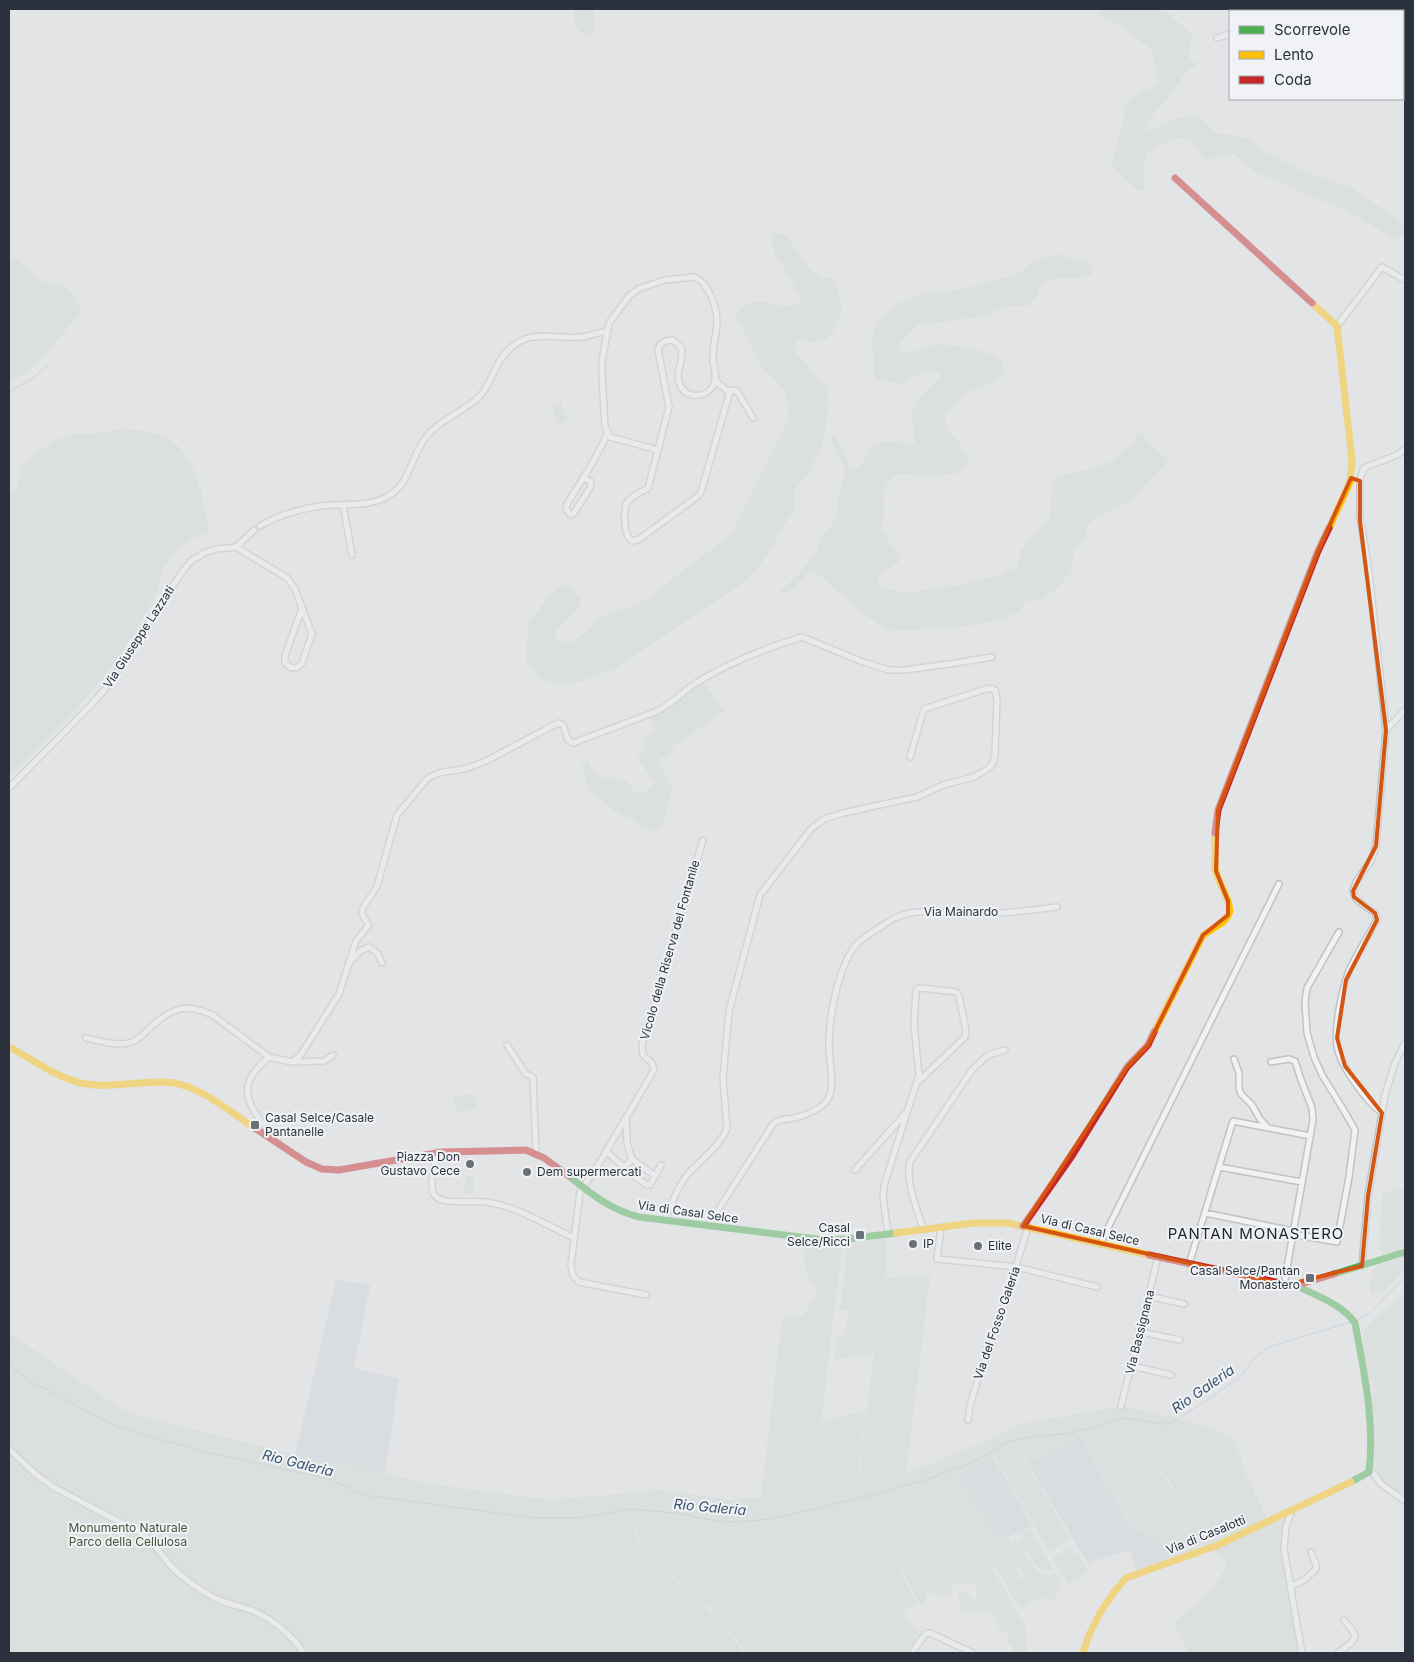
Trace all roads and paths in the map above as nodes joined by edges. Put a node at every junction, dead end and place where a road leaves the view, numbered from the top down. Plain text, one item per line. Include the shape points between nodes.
1 (1229, 34) edge
2 (1217, 38) dead end
3 (1174, 178) dead end
4 (1405, 280) edge
5 (1337, 326) junction
6 (606, 332) junction
7 (715, 380) junction
8 (728, 392) junction
9 (753, 418) dead end
10 (607, 434) junction
11 (1405, 449) edge
12 (658, 450) junction
13 (583, 478) junction
14 (1351, 478) junction
15 (1360, 481) junction
16 (343, 505) junction
17 (260, 526) dead end
18 (254, 530) dead end
19 (236, 547) junction
20 (352, 555) dead end
21 (302, 608) junction
22 (992, 657) dead end
23 (1405, 710) edge
24 (1386, 730) junction
25 (910, 757) dead end
26 (9, 788) edge
27 (703, 840) dead end
28 (1279, 884) dead end
29 (1057, 907) dead end
30 (1339, 932) dead end
31 (382, 963) dead end
32 (347, 965) junction
33 (86, 1038) dead end
34 (1405, 1043) edge
35 (507, 1045) dead end
36 (9, 1047) edge
37 (1005, 1050) dead end
38 (332, 1055) dead end
39 (269, 1057) junction
40 (1234, 1059) dead end
41 (292, 1062) junction
42 (1271, 1062) dead end
43 (918, 1082) junction
44 (907, 1112) junction
45 (1382, 1113) junction
46 (626, 1117) junction
47 (1268, 1127) junction
48 (1310, 1136) junction
49 (282, 1146) junction
50 (606, 1151) junction
51 (437, 1152) junction
52 (536, 1153) junction
53 (632, 1159) junction
54 (661, 1165) dead end
55 (1219, 1167) junction
56 (625, 1168) junction
57 (855, 1170) dead end
58 (655, 1176) junction
59 (1302, 1182) junction
60 (583, 1186) junction
61 (1205, 1213) junction
62 (666, 1220) junction
63 (708, 1226) junction
64 (1026, 1226) junction
65 (941, 1227) junction
66 (923, 1229) junction
67 (1293, 1232) junction
68 (888, 1234) junction
69 (574, 1238) junction
70 (1100, 1244) junction
71 (1405, 1252) edge
72 (1158, 1257) junction
73 (1189, 1264) junction
74 (1362, 1266) junction
75 (1016, 1267) junction
76 (1284, 1285) junction
77 (1295, 1285) junction
78 (1097, 1287) dead end
79 (646, 1295) dead end
80 (1148, 1296) junction
81 (1184, 1304) dead end
82 (1140, 1332) junction
83 (1180, 1340) dead end
84 (1132, 1366) junction
85 (1171, 1375) dead end
86 (1121, 1406) dead end
87 (968, 1420) dead end
88 (9, 1449) edge
89 (1370, 1469) junction
90 (1405, 1501) edge
91 (1292, 1510) junction
92 (1311, 1552) dead end
93 (1291, 1586) junction
94 (1344, 1620) dead end
95 (304, 1653) edge
96 (912, 1653) edge
97 (973, 1653) edge
98 (1082, 1653) edge
99 (1302, 1653) edge
100 (1338, 1653) edge

1 - 2 street
3 - 5 street
4 - 5 street via 1382,267
5 - 14 street via 1352,460
6 - 7 street via 615,313 637,290 665,280 697,278 708,290 716,316
6 - 10 street via 602,376
6 - 16 street via 582,337 536,336 515,346 499,361 480,397 425,438 407,477 396,490 378,501
7 - 8 street
7 - 12 street via 711,388 702,394 686,393 678,378 681,347 670,340 660,345 658,350 669,408
8 - 9 street via 737,391
8 - 12 street via 701,493 638,540 632,541 626,533 626,504 632,496 648,488
10 - 12 street via 610,438
10 - 13 street
11 - 15 street via 1366,467
13 - 13 street via 566,506 571,515 591,486 590,481
14 - 15 street
14 - 64 street via 1318,551 1219,808 1215,832 1216,871 1228,901 1228,916 1203,935 1148,1045 1128,1067
15 - 24 street via 1360,519 1370,579
16 - 17 street via 301,509
16 - 20 street
18 - 19 street
19 - 21 street via 287,578
19 - 26 street, Via Giuseppe Lazzati via 207,551 186,566 106,688
21 - 21 street via 285,656 285,663 291,668 302,663 312,636
22 - 32 street via 889,670 802,637 763,650 725,668 655,712 572,742 558,723 486,761 429,777 396,816 376,888 362,909 369,925 356,941
23 - 24 street
24 - 45 street via 1376,846 1353,891 1356,899 1375,913 1376,920 1346,980 1337,1041 1345,1066
25 - 62 street via 924,709 989,688 996,691 995,754 989,768 971,778 943,785 917,797 824,819 812,829 760,895 729,1011 723,1077 727,1128 684,1179
27 - 46 street, Vicolo della Riserva del Fontanile via 642,1044 643,1055 652,1063 654,1070
28 - 70 street
29 - 63 street, Via Mainardo via 968,914 909,913 861,940 843,968 831,1020 831,1086 828,1098 815,1110 773,1124
30 - 67 street via 1307,988 1305,1002 1307,1033 1314,1058 1354,1129 1349,1176 1336,1242
31 - 32 street via 378,954 369,947 360,951
32 - 41 street via 338,995 301,1054
33 - 39 street via 109,1043 131,1042 167,1013 188,1008 214,1016
34 - 45 street via 1390,1076
35 - 52 street via 526,1074 533,1077
36 - 49 street, Via di Casal Selce via 78,1083 172,1082 188,1086
37 - 66 street via 988,1056 972,1070 910,1162 910,1180
38 - 41 street via 324,1061
39 - 41 street
39 - 49 street via 252,1075 248,1095 253,1110
40 - 47 street via 1242,1094
42 - 48 street via 1295,1061 1313,1112
43 - 43 street via 920,1070 914,1025 916,991 921,988 957,992 966,1037
43 - 44 street
44 - 57 street
44 - 68 street via 884,1185
45 - 74 street via 1368,1196
46 - 50 street, Vicolo della Riserva del Fontanile
46 - 53 street via 627,1143
47 - 48 street
47 - 55 street via 1233,1121
48 - 59 street
49 - 51 street, Via di Casal Selce via 313,1166 334,1170
50 - 56 street
50 - 60 street, Vicolo della Riserva del Fontanile
51 - 52 street, Via di Casal Selce via 518,1149
51 - 69 street via 432,1192 439,1199 499,1205
52 - 60 street, Via di Casal Selce
53 - 56 street
53 - 58 street
54 - 58 street
55 - 59 street
55 - 61 street
56 - 58 street via 647,1185
59 - 67 street
60 - 62 street, Via di Casal Selce via 624,1214
60 - 69 street, Vicolo della Riserva del Fontanile via 579,1194
61 - 67 street
61 - 73 street
62 - 63 street, Via di Casal Selce
63 - 68 street, Via di Casal Selce via 817,1240
64 - 65 street, Via di Casal Selce via 994,1222
64 - 70 street, Via di Casal Selce
64 - 75 street, Via del Fosso Galeria
65 - 66 street, Via di Casal Selce
65 - 75 street via 938,1259
66 - 68 street, Via di Casal Selce
67 - 76 street
69 - 79 street, Vicolo della Riserva del Fontanile via 571,1267 576,1280
70 - 72 street, Via di Casal Selce
71 - 74 street, Via di Casal Selce
72 - 73 street, Via di Casal Selce
72 - 80 street, Via Bassignana
73 - 76 street, Via di Casal Selce
74 - 77 street, Via di Casal Selce
75 - 78 street
75 - 87 street, Via del Fosso Galeria via 990,1350 981,1368
76 - 77 street, Via di Casal Selce
77 - 89 street via 1326,1300 1355,1322 1368,1399
80 - 81 street
80 - 82 street, Via Bassignana
82 - 83 street
82 - 84 street, Via Bassignana
84 - 85 street
84 - 86 street, Via Bassignana
88 - 95 street via 53,1487 143,1534 171,1566 206,1594 251,1610 273,1622
89 - 90 street via 1381,1484
89 - 91 street, Via di Casalotti via 1362,1477
91 - 93 street via 1284,1541
91 - 98 street, Via di Casalotti via 1218,1545 1126,1578 1094,1624
92 - 93 street via 1316,1569
93 - 99 street
94 - 100 street via 1355,1637
96 - 97 street via 930,1632

